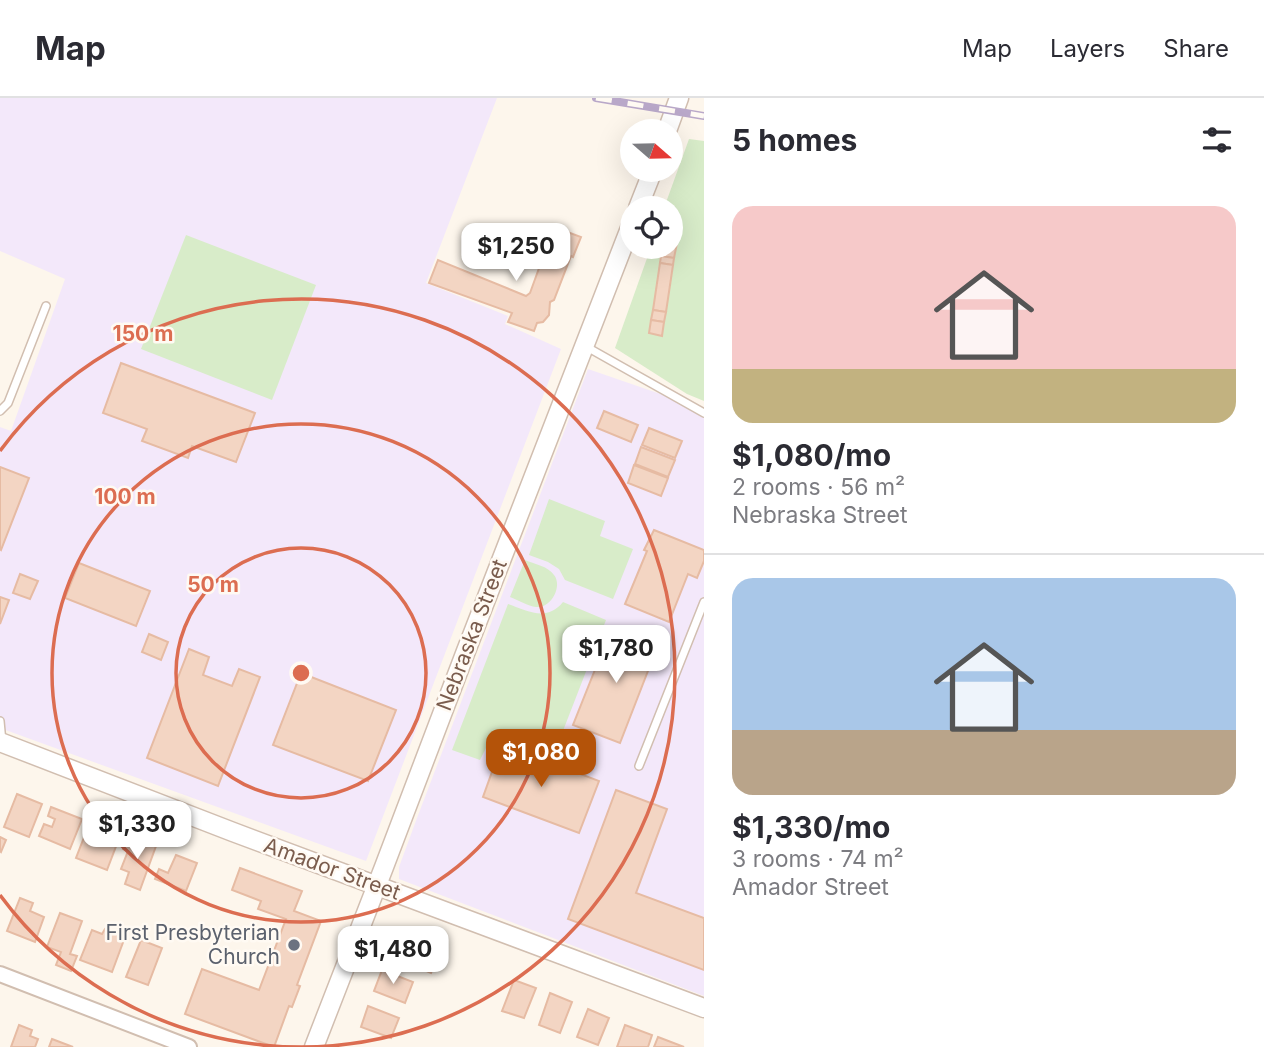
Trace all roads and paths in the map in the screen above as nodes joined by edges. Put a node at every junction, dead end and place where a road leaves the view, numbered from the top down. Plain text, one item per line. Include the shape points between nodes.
1 (680, 98) edge
2 (672, 119) edge
3 (620, 254) edge
4 (46, 306) dead end
5 (585, 346) junction
6 (0, 411) edge
7 (704, 413) edge
8 (704, 602) edge
9 (0, 721) edge
10 (1, 743) edge
11 (639, 766) dead end
12 (377, 886) junction
13 (0, 974) edge
14 (704, 1008) edge
15 (189, 1047) edge
16 (314, 1047) edge

1 - 2 street
3 - 5 street, Nebraska Street
4 - 6 lane via 8,403
5 - 7 lane
5 - 12 street, Nebraska Street
8 - 11 lane
9 - 10 lane
10 - 12 street, Amador Street
12 - 14 street, Amador Street
12 - 16 street, Nebraska Street
13 - 15 street

